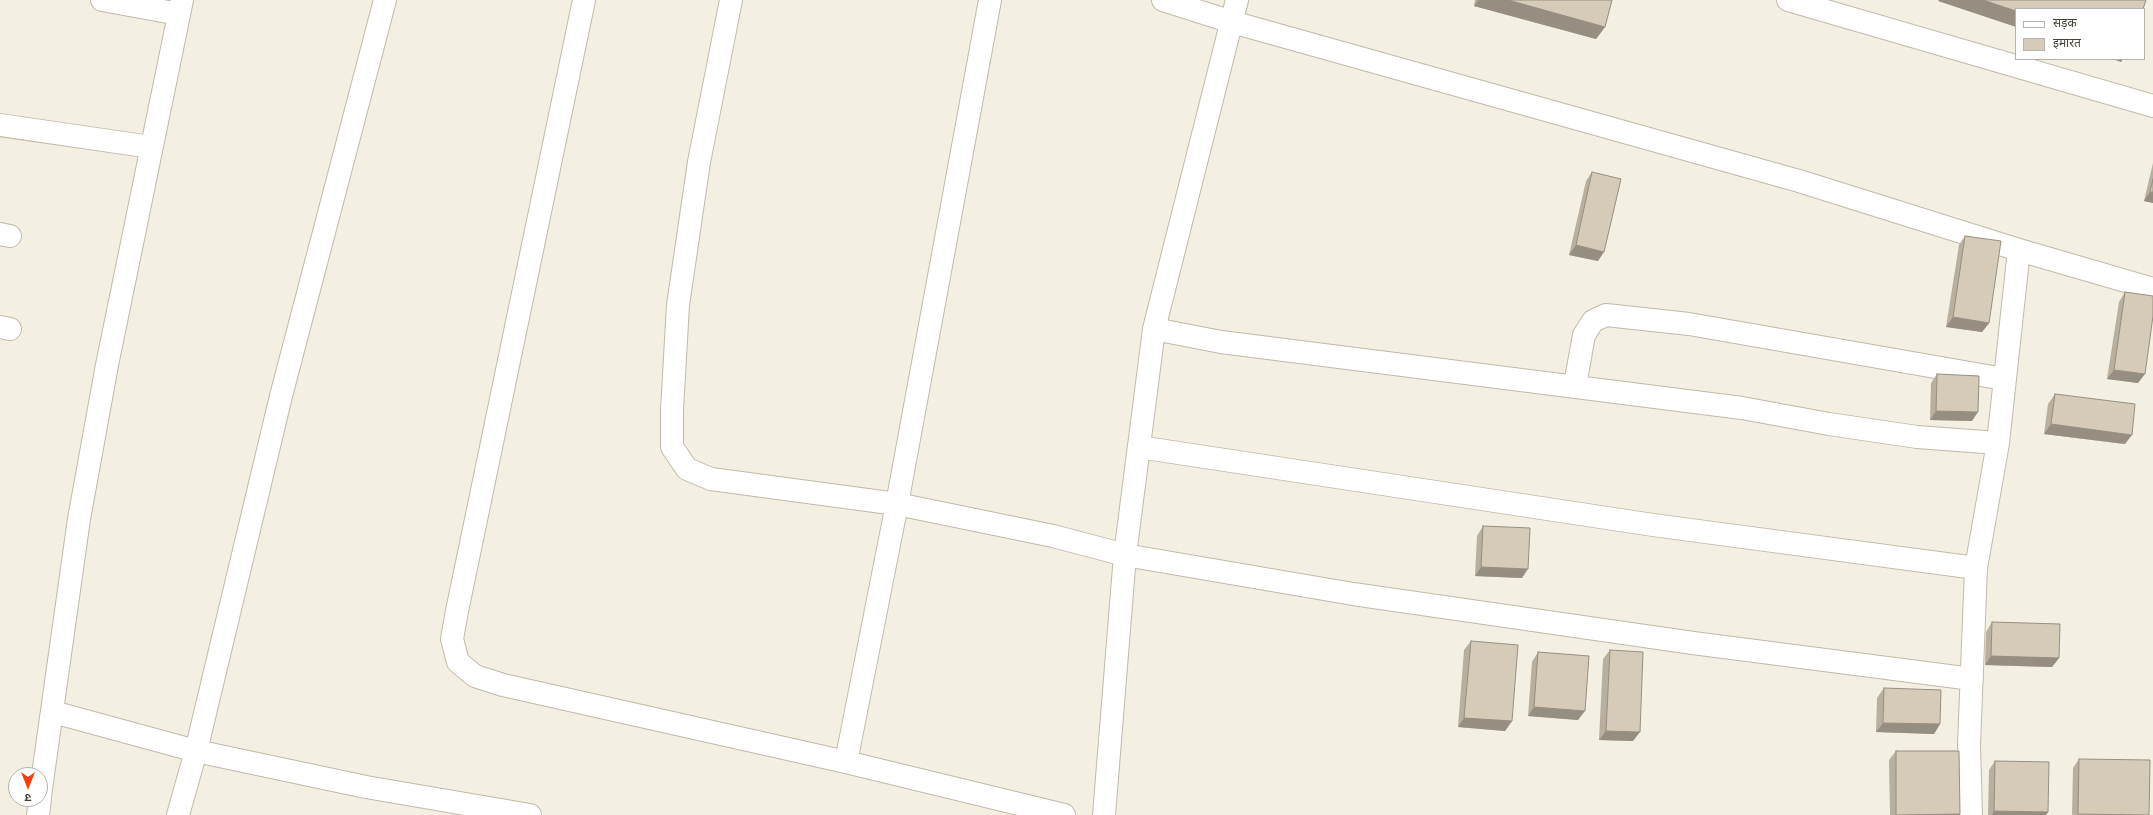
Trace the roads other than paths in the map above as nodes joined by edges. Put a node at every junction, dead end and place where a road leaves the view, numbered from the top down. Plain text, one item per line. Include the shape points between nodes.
1 (102, 0) edge
2 (385, 0) edge
3 (584, 0) edge
4 (731, 0) edge
5 (990, 0) edge
6 (1163, 0) edge
7 (1237, 0) edge
8 (1788, 0) edge
9 (181, 7) edge
10 (1232, 22) junction
11 (2153, 106) edge
12 (0, 125) edge
13 (151, 147) junction
14 (2019, 250) junction
15 (2153, 289) edge
16 (1154, 329) junction
17 (2004, 379) junction
18 (1575, 385) junction
19 (1998, 443) junction
20 (1139, 447) junction
21 (898, 504) junction
22 (1125, 555) junction
23 (1976, 568) junction
24 (1972, 679) junction
25 (53, 712) junction
26 (196, 751) junction
27 (846, 762) junction
28 (44, 767) edge
29 (178, 815) edge
30 (530, 815) edge
31 (1064, 815) edge
32 (1104, 815) edge
33 (1971, 815) edge

1 - 9 street
2 - 26 street via 281,396
3 - 27 street via 457,611 452,639 458,662 475,676 503,685
4 - 21 street via 699,162 678,305 672,447 687,469 710,479
5 - 21 street
6 - 10 street
7 - 10 street
8 - 11 street
9 - 13 street
10 - 14 street via 1799,181
10 - 16 street
12 - 13 street
13 - 25 street via 113,330 80,511
14 - 15 street
14 - 17 street
16 - 18 street via 1221,342
16 - 20 street
17 - 18 street via 1689,324 1606,315 1594,321 1584,335
17 - 19 street
18 - 19 street via 1742,408 1909,436
19 - 23 street
20 - 22 street
20 - 23 street via 1653,525
21 - 22 street via 1053,536
21 - 27 street
22 - 24 street via 1353,594 1693,643
22 - 32 street
23 - 24 street
24 - 33 street via 1969,745
25 - 26 street
25 - 28 street
26 - 29 street
26 - 30 street via 366,787
27 - 31 street

